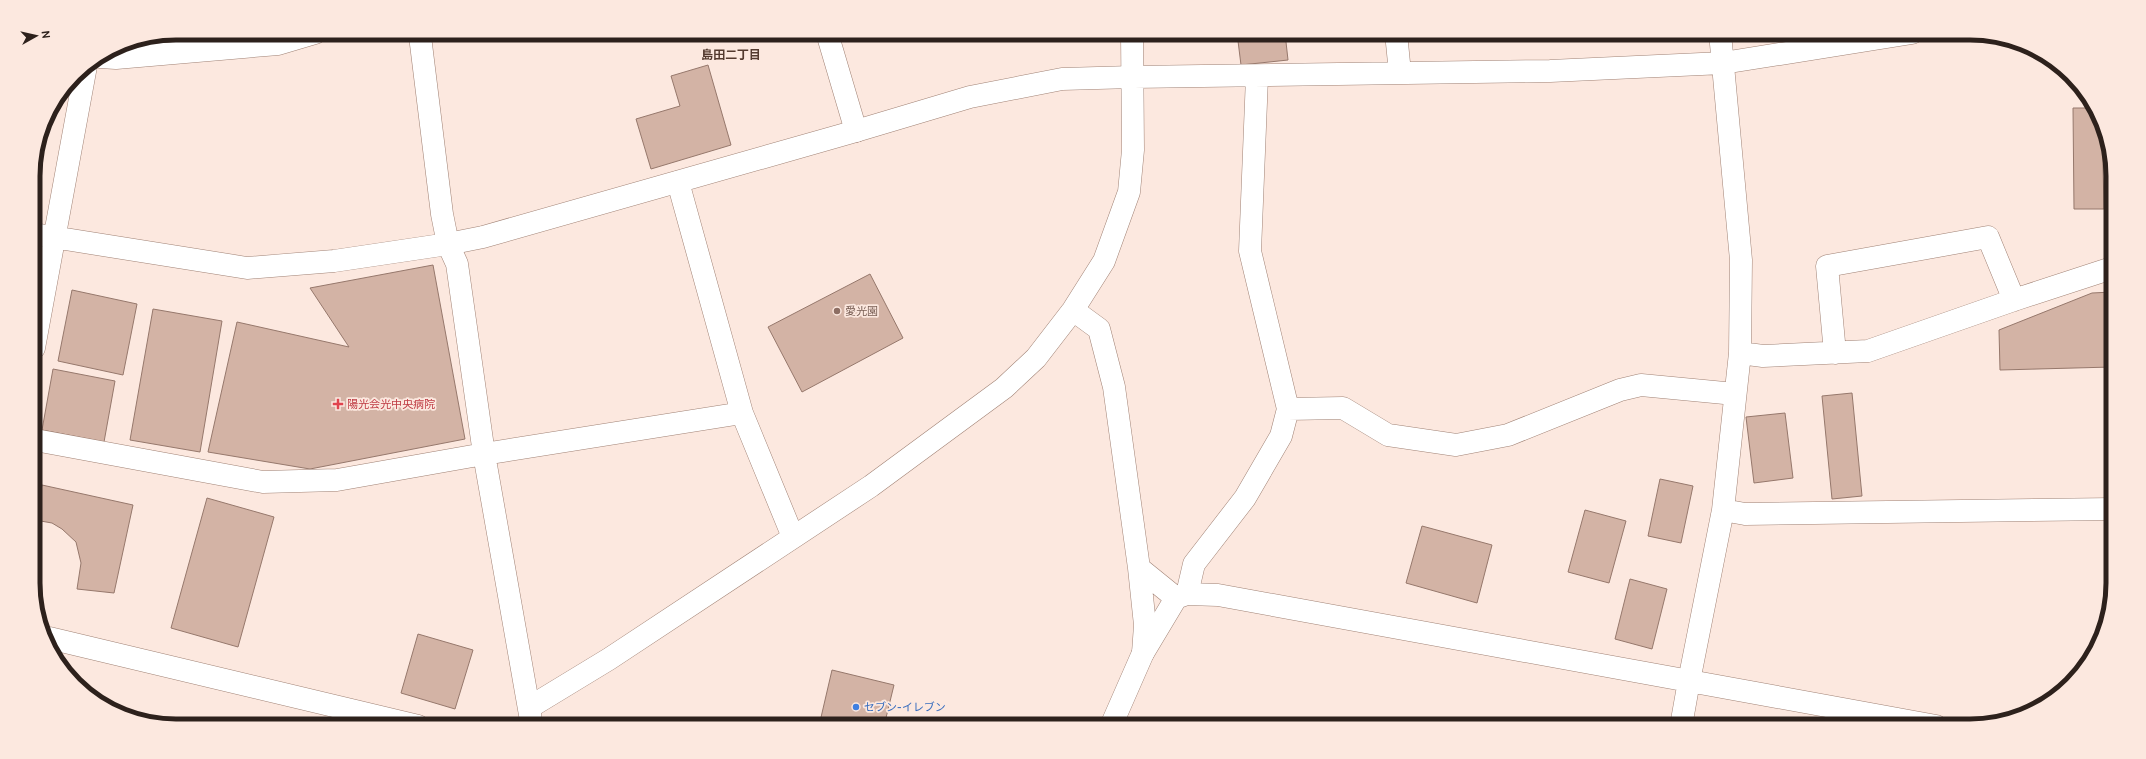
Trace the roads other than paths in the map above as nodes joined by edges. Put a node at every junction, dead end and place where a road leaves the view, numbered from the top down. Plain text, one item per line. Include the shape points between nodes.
1 (291, 40) edge
2 (420, 40) edge
3 (829, 40) edge
4 (1132, 40) edge
5 (1397, 40) edge
6 (1721, 40) edge
7 (1868, 40) edge
8 (110, 58) edge
9 (1723, 63) junction
10 (1400, 73) junction
11 (84, 76) edge
12 (1133, 77) junction
13 (1257, 77) junction
14 (856, 131) junction
15 (678, 182) junction
16 (40, 235) edge
17 (55, 238) junction
18 (448, 244) junction
19 (2106, 270) edge
20 (2014, 300) junction
21 (1073, 310) junction
22 (40, 317) edge
23 (1740, 353) junction
24 (1835, 353) junction
25 (1735, 394) junction
26 (1288, 409) junction
27 (742, 413) junction
28 (40, 441) edge
29 (484, 454) junction
30 (1723, 510) junction
31 (2106, 510) edge
32 (793, 537) junction
33 (1138, 568) junction
34 (1181, 596) junction
35 (52, 639) edge
36 (1143, 653) junction
37 (1689, 681) junction
38 (531, 717) edge
39 (389, 719) edge
40 (1114, 719) edge
41 (1682, 719) edge
42 (1898, 719) edge

1 - 8 street via 278,44
2 - 18 street
3 - 14 street
4 - 12 street
5 - 10 street
6 - 9 street
7 - 9 street
9 - 10 street via 1550,71
9 - 23 street via 1741,260
10 - 13 street
11 - 17 street
12 - 13 street
12 - 14 street via 1062,79 970,97
12 - 21 street via 1134,150 1129,192 1104,261
13 - 26 street via 1250,251
14 - 15 street
15 - 18 street via 483,237
15 - 27 street
16 - 17 street
17 - 18 street via 247,268 334,261
17 - 22 street
18 - 29 street via 457,264
19 - 20 street
20 - 24 street via 1868,352
20 - 24 street via 1988,237 1827,266
21 - 32 street via 1036,358 1004,388 871,486
21 - 33 street via 1099,329 1114,387
23 - 24 street via 1763,356
23 - 25 street
25 - 26 street via 1642,385 1620,390 1508,435 1456,445 1388,435 1344,408
25 - 30 street
26 - 34 street via 1281,436 1245,498 1194,564
27 - 29 street
27 - 32 street
28 - 29 street via 263,482 337,480
29 - 38 street
30 - 31 street via 1753,514
30 - 37 street
32 - 38 street via 609,659
33 - 34 street
33 - 36 street via 1145,625
34 - 36 street
34 - 37 street via 1218,595
35 - 39 street
36 - 40 street
37 - 41 street
37 - 42 street

